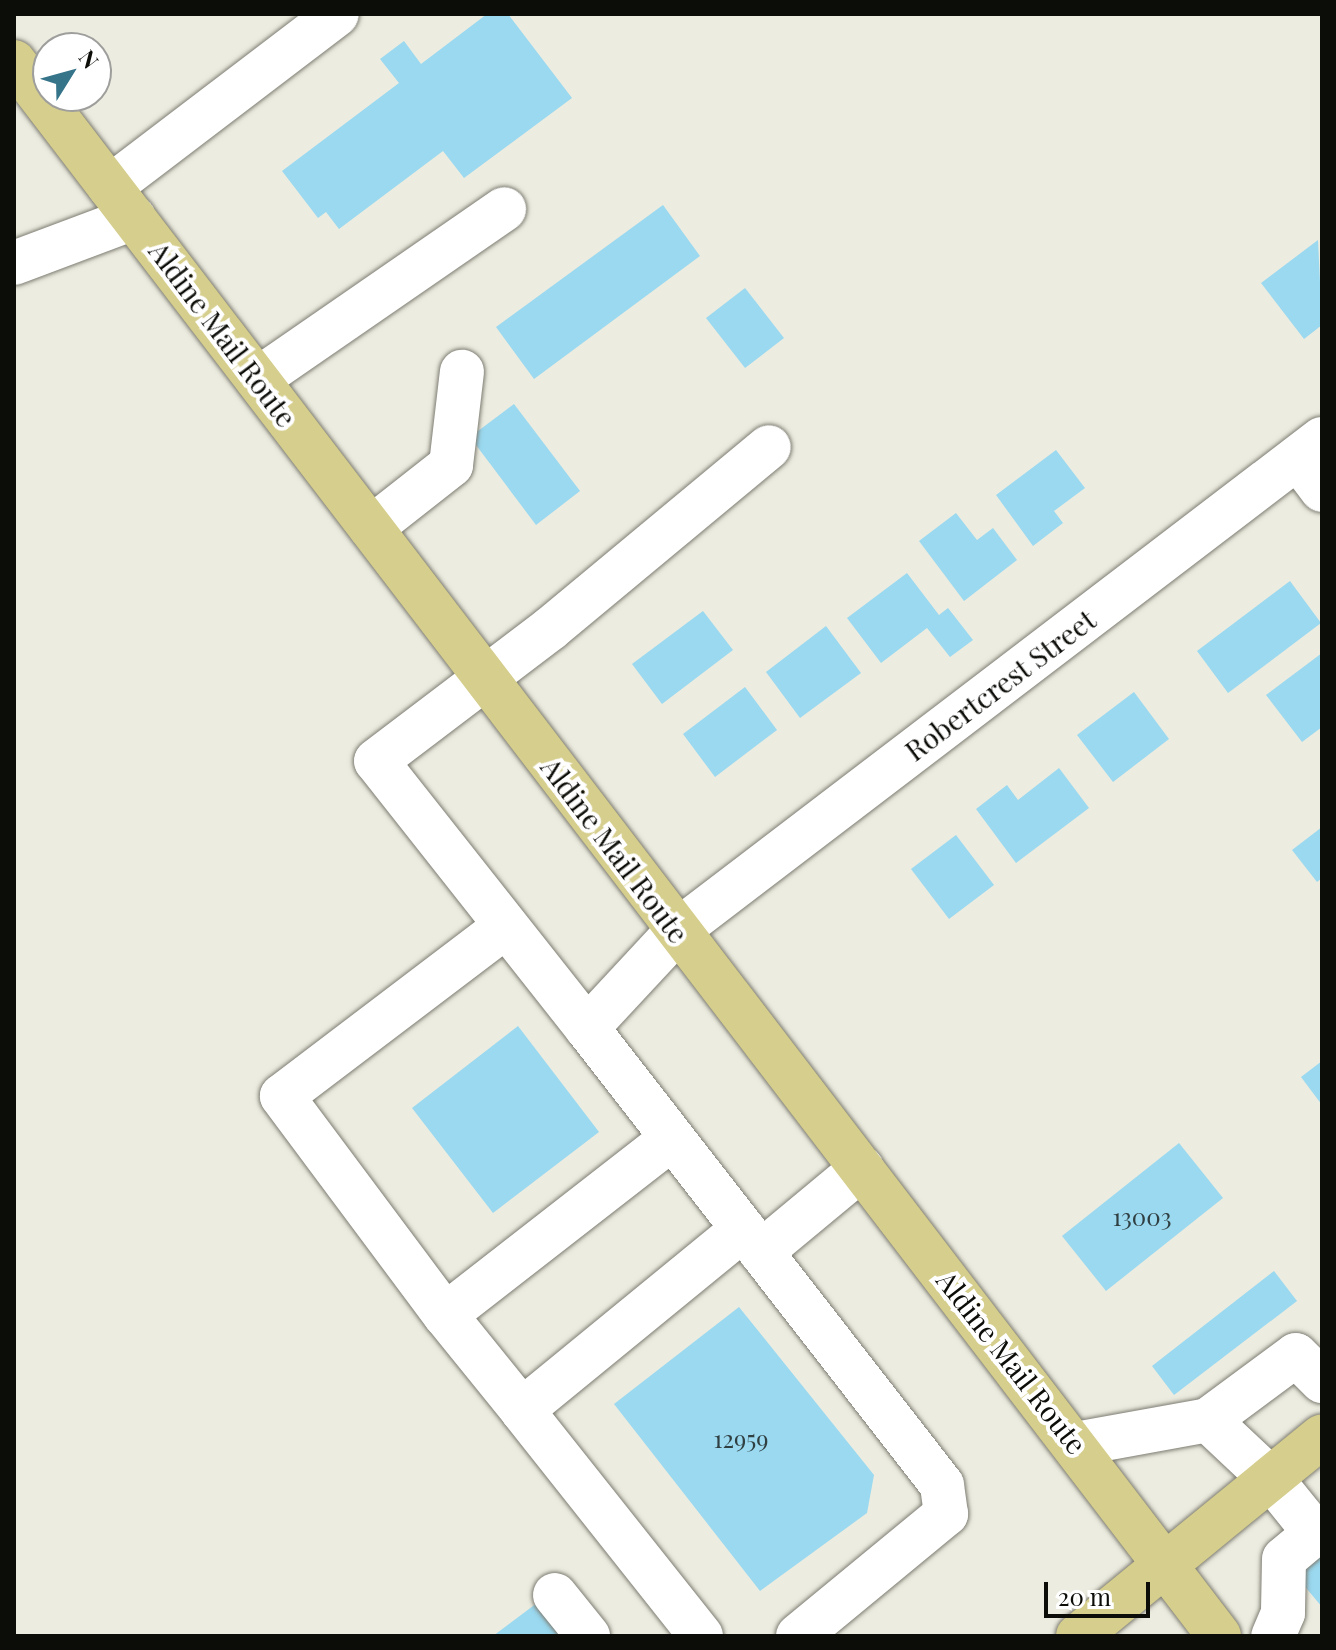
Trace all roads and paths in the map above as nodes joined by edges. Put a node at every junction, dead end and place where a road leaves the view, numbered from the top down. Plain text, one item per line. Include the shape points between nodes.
1 (337, 14) edge
2 (14, 62) edge
3 (122, 202) junction
4 (504, 209) dead end
5 (14, 263) edge
6 (462, 372) dead end
7 (258, 379) junction
8 (769, 447) dead end
9 (1314, 462) edge
10 (371, 528) junction
11 (485, 679) junction
12 (506, 926) junction
13 (677, 931) junction
14 (587, 1028) junction
15 (672, 1138) junction
16 (862, 1168) junction
17 (752, 1240) junction
18 (445, 1315) junction
19 (1322, 1381) edge
20 (522, 1410) junction
21 (1208, 1420) junction
22 (1322, 1436) edge
23 (1076, 1444) junction
24 (1273, 1481) junction
25 (1318, 1532) edge
26 (1165, 1568) junction
27 (555, 1595) dead end
28 (1286, 1628) edge
29 (588, 1636) edge
30 (701, 1636) edge
31 (798, 1636) edge
32 (1078, 1636) edge
33 (1219, 1636) edge

1 - 3 street
2 - 3 main road, Aldine Mail Route
3 - 5 street
3 - 7 main road, Aldine Mail Route
4 - 7 street
6 - 10 street via 451,465
7 - 10 main road, Aldine Mail Route
8 - 11 street
9 - 13 street, Robertcrest Street
10 - 11 main road, Aldine Mail Route
11 - 12 street via 376,761
11 - 13 main road, Aldine Mail Route
12 - 14 street
12 - 18 street via 282,1096
13 - 14 street, Robertcrest Street
13 - 16 main road, Aldine Mail Route
14 - 15 street
15 - 17 street
15 - 18 street
16 - 17 street
16 - 23 main road, Aldine Mail Route
17 - 20 street
17 - 31 street via 942,1485 946,1514
18 - 20 street
19 - 21 street via 1296,1355
20 - 30 street
21 - 23 street
21 - 24 street
22 - 24 main road
23 - 26 main road, Aldine Mail Route
24 - 25 street
24 - 26 main road
25 - 28 street via 1284,1559
26 - 32 main road
26 - 33 main road, Aldine Mail Route
27 - 29 street

